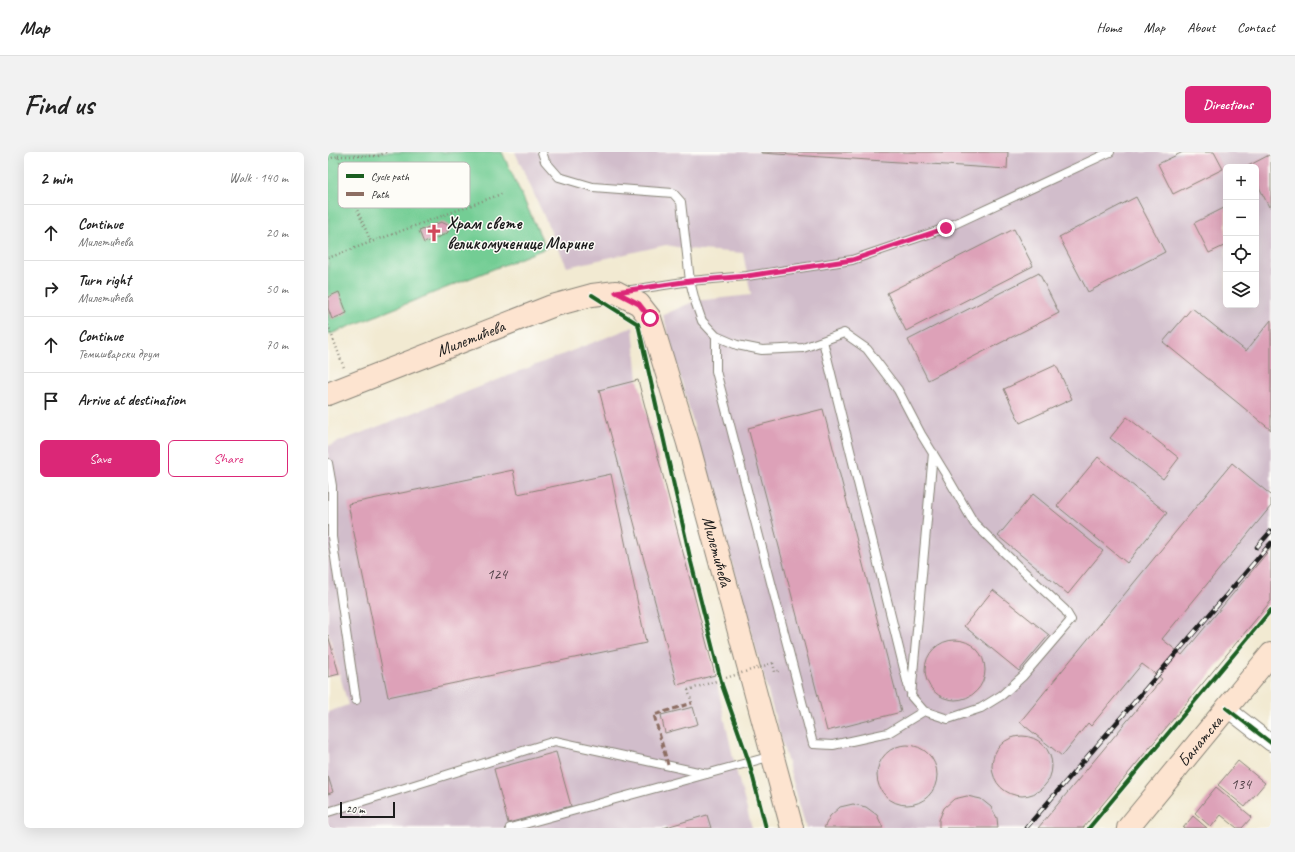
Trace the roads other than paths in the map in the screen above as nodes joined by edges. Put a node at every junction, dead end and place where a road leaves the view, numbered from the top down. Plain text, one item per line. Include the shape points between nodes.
1 (542, 152) edge
2 (1110, 152) edge
3 (690, 281) junction
4 (616, 292) junction
5 (716, 336) junction
6 (823, 341) junction
7 (328, 394) edge
8 (933, 454) junction
9 (328, 462) edge
10 (1271, 654) edge
11 (911, 696) junction
12 (356, 700) dead end
13 (1226, 708) junction
14 (924, 711) junction
15 (1271, 743) edge
16 (772, 756) junction
17 (707, 774) junction
18 (328, 812) edge
19 (510, 828) edge
20 (792, 828) edge
21 (1128, 828) edge

1 - 3 lane via 545,161 559,177 593,187 673,193 681,202
2 - 3 lane, Милетићева via 946,228 852,260 747,276
3 - 4 lane, Милетићева
3 - 5 lane via 702,321
4 - 7 main road, Милетићева via 592,295 552,306
4 - 16 main road, Милетићева via 639,304 650,318 688,443
5 - 6 lane via 737,345 762,350 803,348
5 - 14 lane via 716,371 814,744 833,745 888,733
6 - 8 lane via 844,333 867,349 898,390
6 - 11 lane
8 - 11 lane
8 - 14 lane via 974,522 1065,610 1071,620 1023,676 1002,695 981,708 948,719
9 - 12 lane via 332,486 332,537
10 - 13 main road, Банатска
11 - 14 lane
13 - 15 street
13 - 21 main road, Банатска
16 - 17 lane
16 - 20 main road, Милетићева
17 - 18 lane via 555,741
17 - 19 lane

